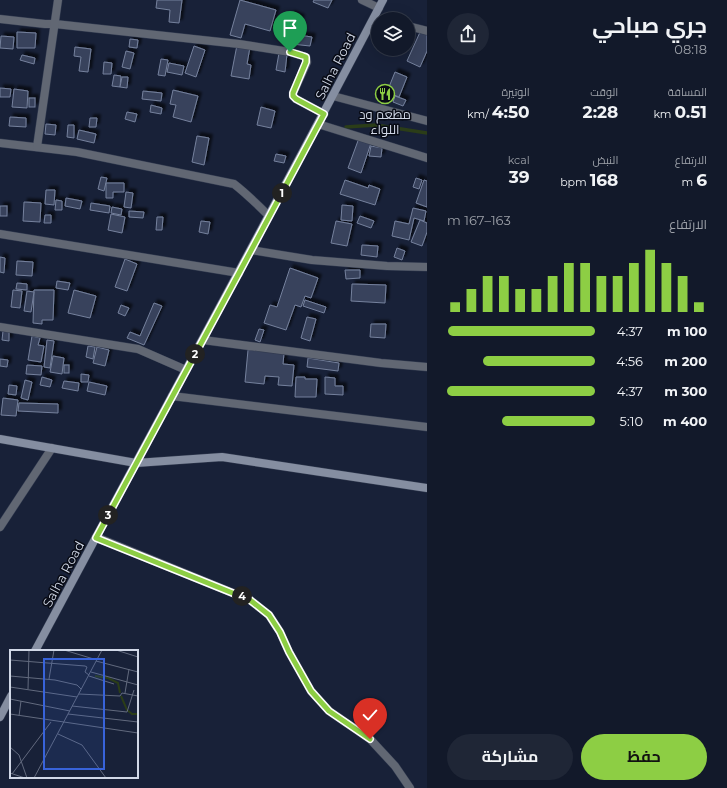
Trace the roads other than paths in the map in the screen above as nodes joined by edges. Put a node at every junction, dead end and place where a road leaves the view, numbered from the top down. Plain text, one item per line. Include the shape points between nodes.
1 (58, 0) edge
2 (362, 0) edge
3 (383, 0) edge
4 (379, 8) junction
5 (379, 12) edge
6 (0, 19) edge
7 (55, 24) junction
8 (415, 28) edge
9 (371, 30) edge
10 (427, 31) edge
11 (333, 96) junction
12 (324, 114) junction
13 (427, 121) edge
14 (318, 124) junction
15 (0, 143) edge
16 (37, 147) junction
17 (427, 158) edge
18 (269, 216) junction
19 (0, 234) edge
20 (251, 250) junction
21 (427, 267) edge
22 (239, 273) junction
23 (0, 327) edge
24 (202, 340) junction
25 (427, 367) edge
26 (186, 370) junction
27 (172, 396) junction
28 (427, 427) edge
29 (0, 439) edge
30 (52, 448) junction
31 (136, 463) junction
32 (427, 488) edge
33 (0, 527) edge
34 (96, 538) junction
35 (36, 650) edge
36 (10, 698) edge
37 (0, 717) edge
38 (410, 788) edge

1 - 7 street
2 - 4 street
3 - 4 main road, Salha Road
4 - 5 main road, Salha Road
6 - 7 street
7 - 12 street via 239,44 306,57 293,96
7 - 16 street
8 - 10 street
9 - 11 main road, Salha Road
11 - 12 main road, Salha Road
11 - 13 street
12 - 14 main road, Salha Road
14 - 17 street
14 - 18 main road, Salha Road
15 - 16 street
16 - 18 street via 77,152 234,184
18 - 20 main road, Salha Road
19 - 22 street
20 - 21 street via 312,260
20 - 22 main road, Salha Road
22 - 24 main road, Salha Road
23 - 26 street via 138,349
24 - 25 street
24 - 26 main road, Salha Road
26 - 27 main road, Salha Road
27 - 28 street
27 - 31 main road, Salha Road
29 - 30 main road
30 - 31 main road
30 - 33 street
31 - 32 main road via 222,457
31 - 34 main road, Salha Road
34 - 35 main road, Salha Road
34 - 38 street via 250,600 269,615 311,691 329,711 370,739 395,766
36 - 37 main road

